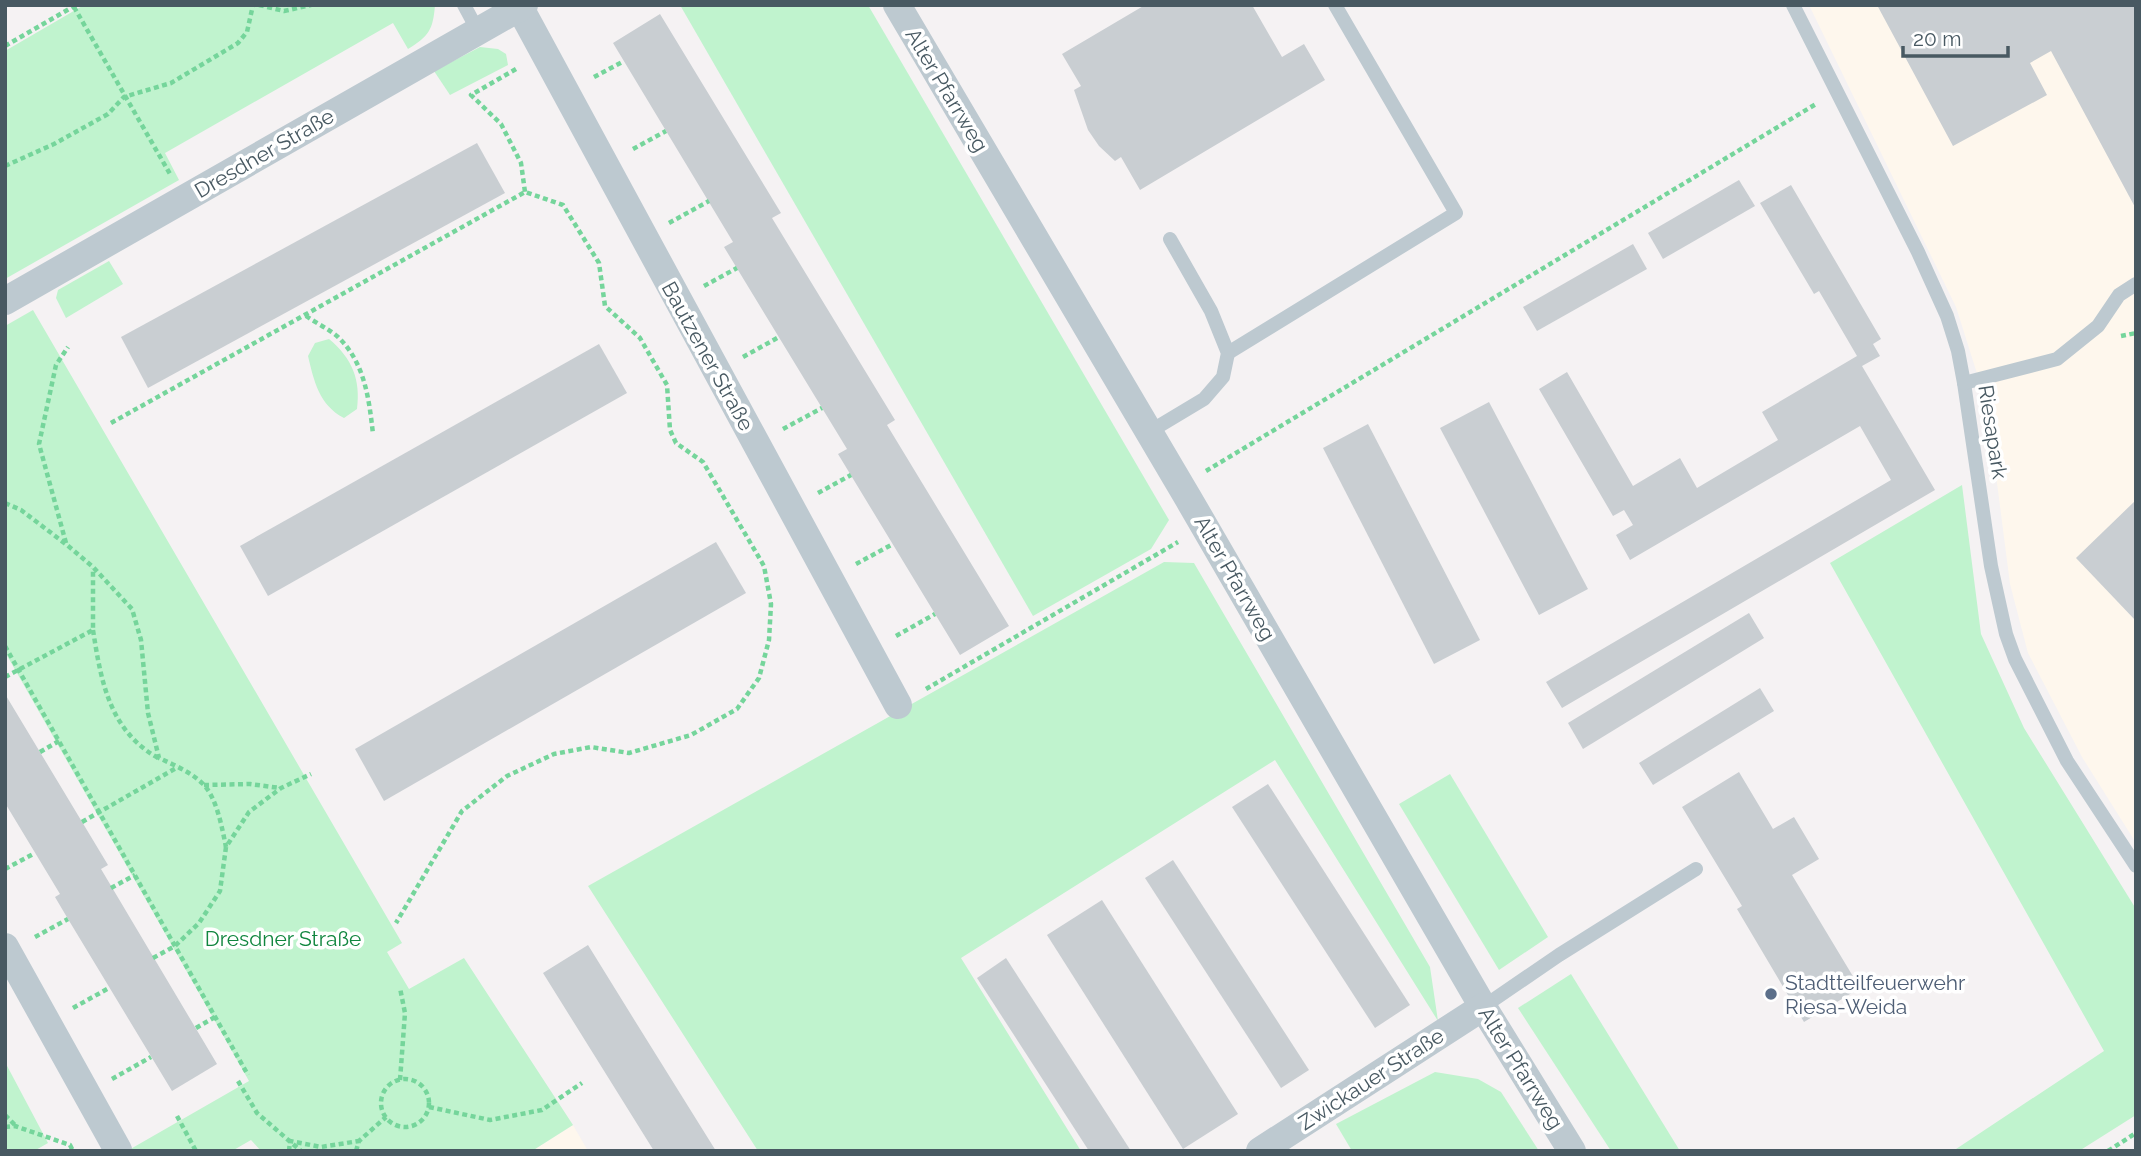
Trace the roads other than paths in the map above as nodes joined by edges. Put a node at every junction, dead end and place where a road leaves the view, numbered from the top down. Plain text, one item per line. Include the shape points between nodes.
1 (464, 5) edge
2 (897, 5) edge
3 (1335, 5) edge
4 (1793, 5) edge
5 (522, 6) edge
6 (478, 30) junction
7 (1170, 240) dead end
8 (2136, 284) edge
9 (5, 301) edge
10 (1228, 353) junction
11 (1964, 383) junction
12 (1149, 432) junction
13 (898, 705) road end
14 (2136, 866) edge
15 (1696, 869) dead end
16 (5, 947) edge
17 (1483, 1007) junction
18 (118, 1150) edge
19 (1260, 1151) edge
20 (1572, 1151) edge

1 - 6 lane
2 - 12 street, Alter Pfarrweg
3 - 10 lane via 1456,213
4 - 11 lane, Riesapark via 1947,316
5 - 6 street, Dresdner Straße
5 - 13 street, Bautzener Straße
6 - 9 street, Dresdner Straße
7 - 10 lane via 1211,311
8 - 11 lane via 2119,295 2098,326 2056,359
10 - 12 lane via 1223,377 1204,399
11 - 14 lane, Riesapark via 1991,566 2006,634 2067,761
12 - 17 street, Alter Pfarrweg
15 - 17 lane
16 - 18 street
17 - 19 street, Zwickauer Straße
17 - 20 street, Alter Pfarrweg

